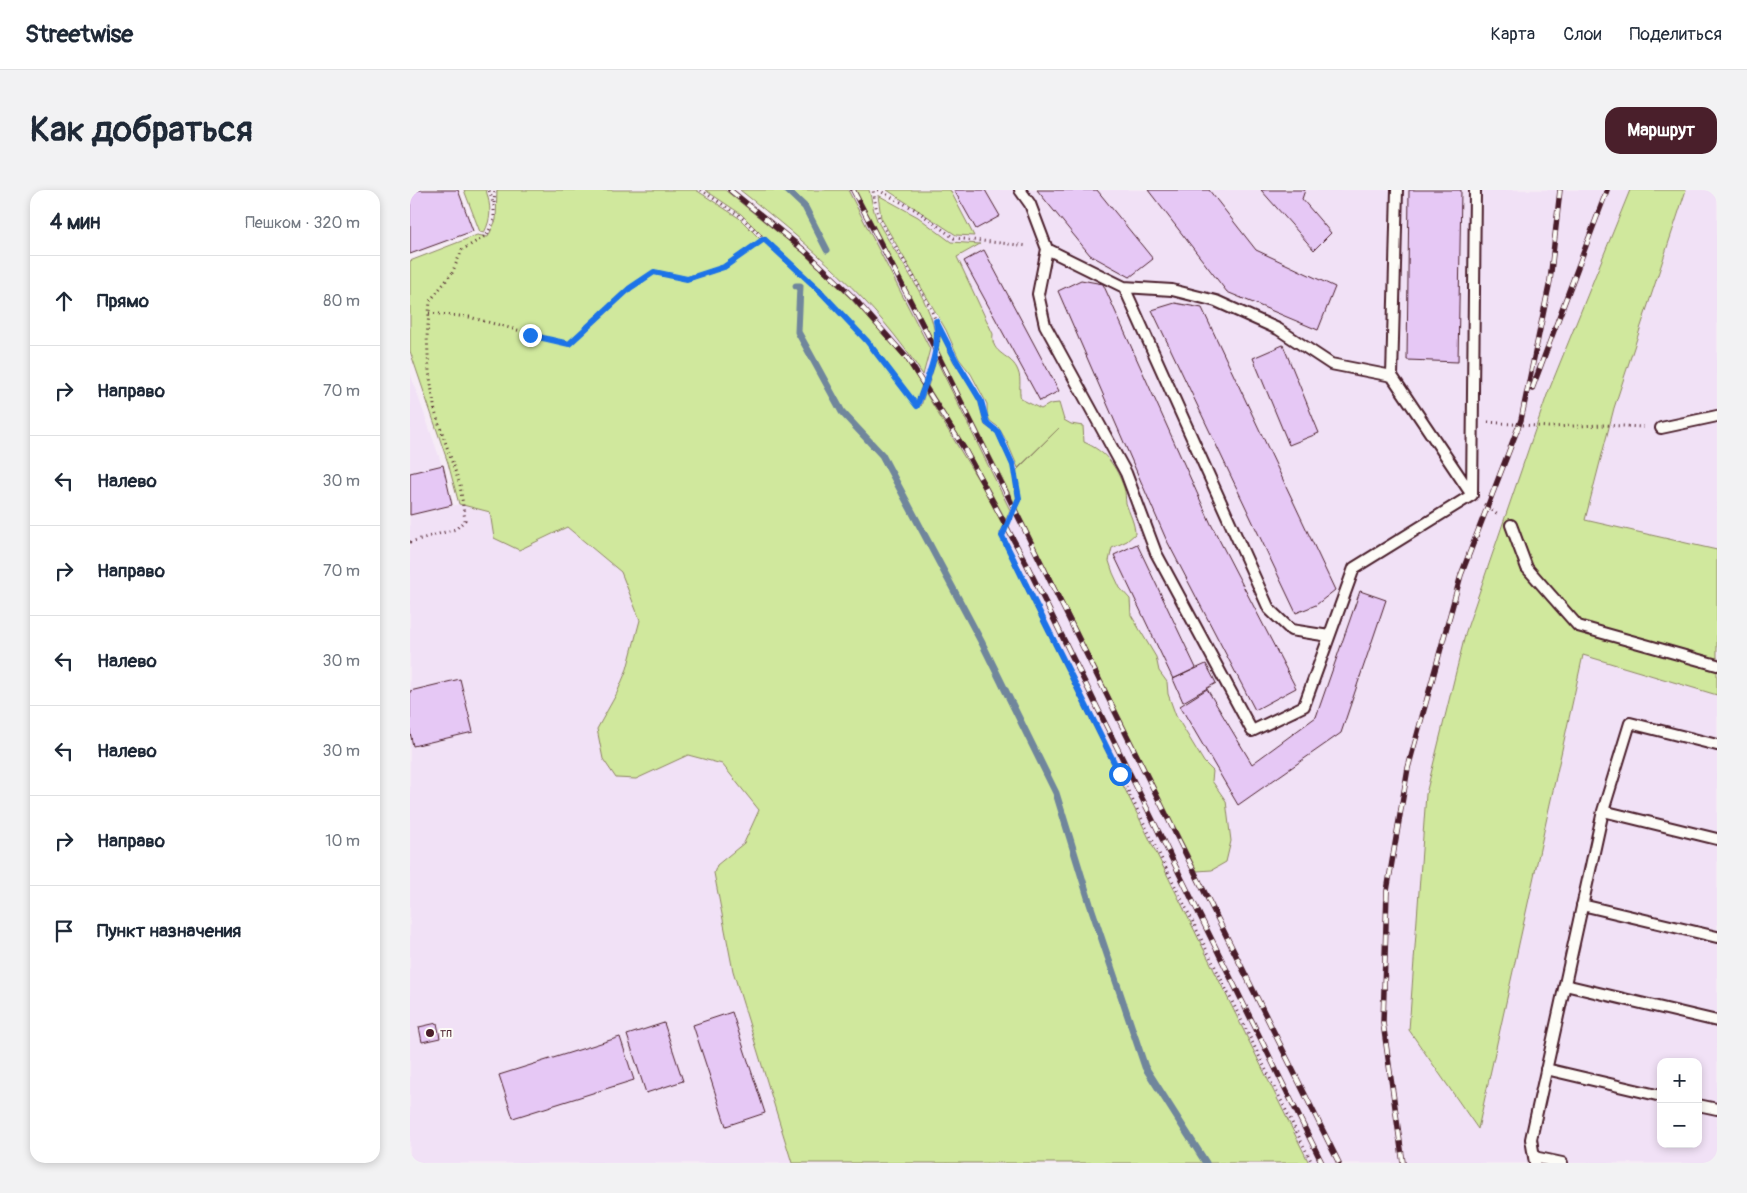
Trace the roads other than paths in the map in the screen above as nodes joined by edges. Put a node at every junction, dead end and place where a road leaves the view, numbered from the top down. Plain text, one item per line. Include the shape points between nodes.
1 (1020, 190) edge
2 (1397, 190) edge
3 (1475, 190) edge
4 (1047, 249) junction
5 (1124, 287) junction
6 (1392, 376) junction
7 (1717, 416) edge
8 (1661, 428) road end
9 (1472, 495) junction
10 (1511, 525) road end
11 (1329, 636) junction
12 (1717, 665) edge
13 (1717, 745) edge
14 (1603, 811) junction
15 (1717, 839) edge
16 (1582, 905) junction
17 (1717, 937) edge
18 (1565, 984) junction
19 (1717, 1021) edge
20 (1546, 1069) junction
21 (1657, 1095) edge
22 (1702, 1106) edge
23 (1717, 1110) edge
24 (1535, 1160) edge
25 (1562, 1163) edge

1 - 4 lane via 1030,204
2 - 6 lane
3 - 9 lane
4 - 5 lane
4 - 11 lane via 1038,294 1045,325 1126,473 1156,553 1252,731 1304,706
5 - 6 lane via 1172,290 1216,302 1278,330 1331,364
5 - 11 lane via 1269,609 1291,630
6 - 9 lane
7 - 8 lane
9 - 11 lane via 1354,568
10 - 12 lane via 1527,568 1578,626
13 - 14 lane via 1630,723
14 - 15 lane
14 - 16 lane
16 - 17 lane
16 - 18 lane
18 - 19 lane
18 - 20 lane
20 - 21 lane
20 - 24 lane via 1531,1139
22 - 23 lane
24 - 25 lane

